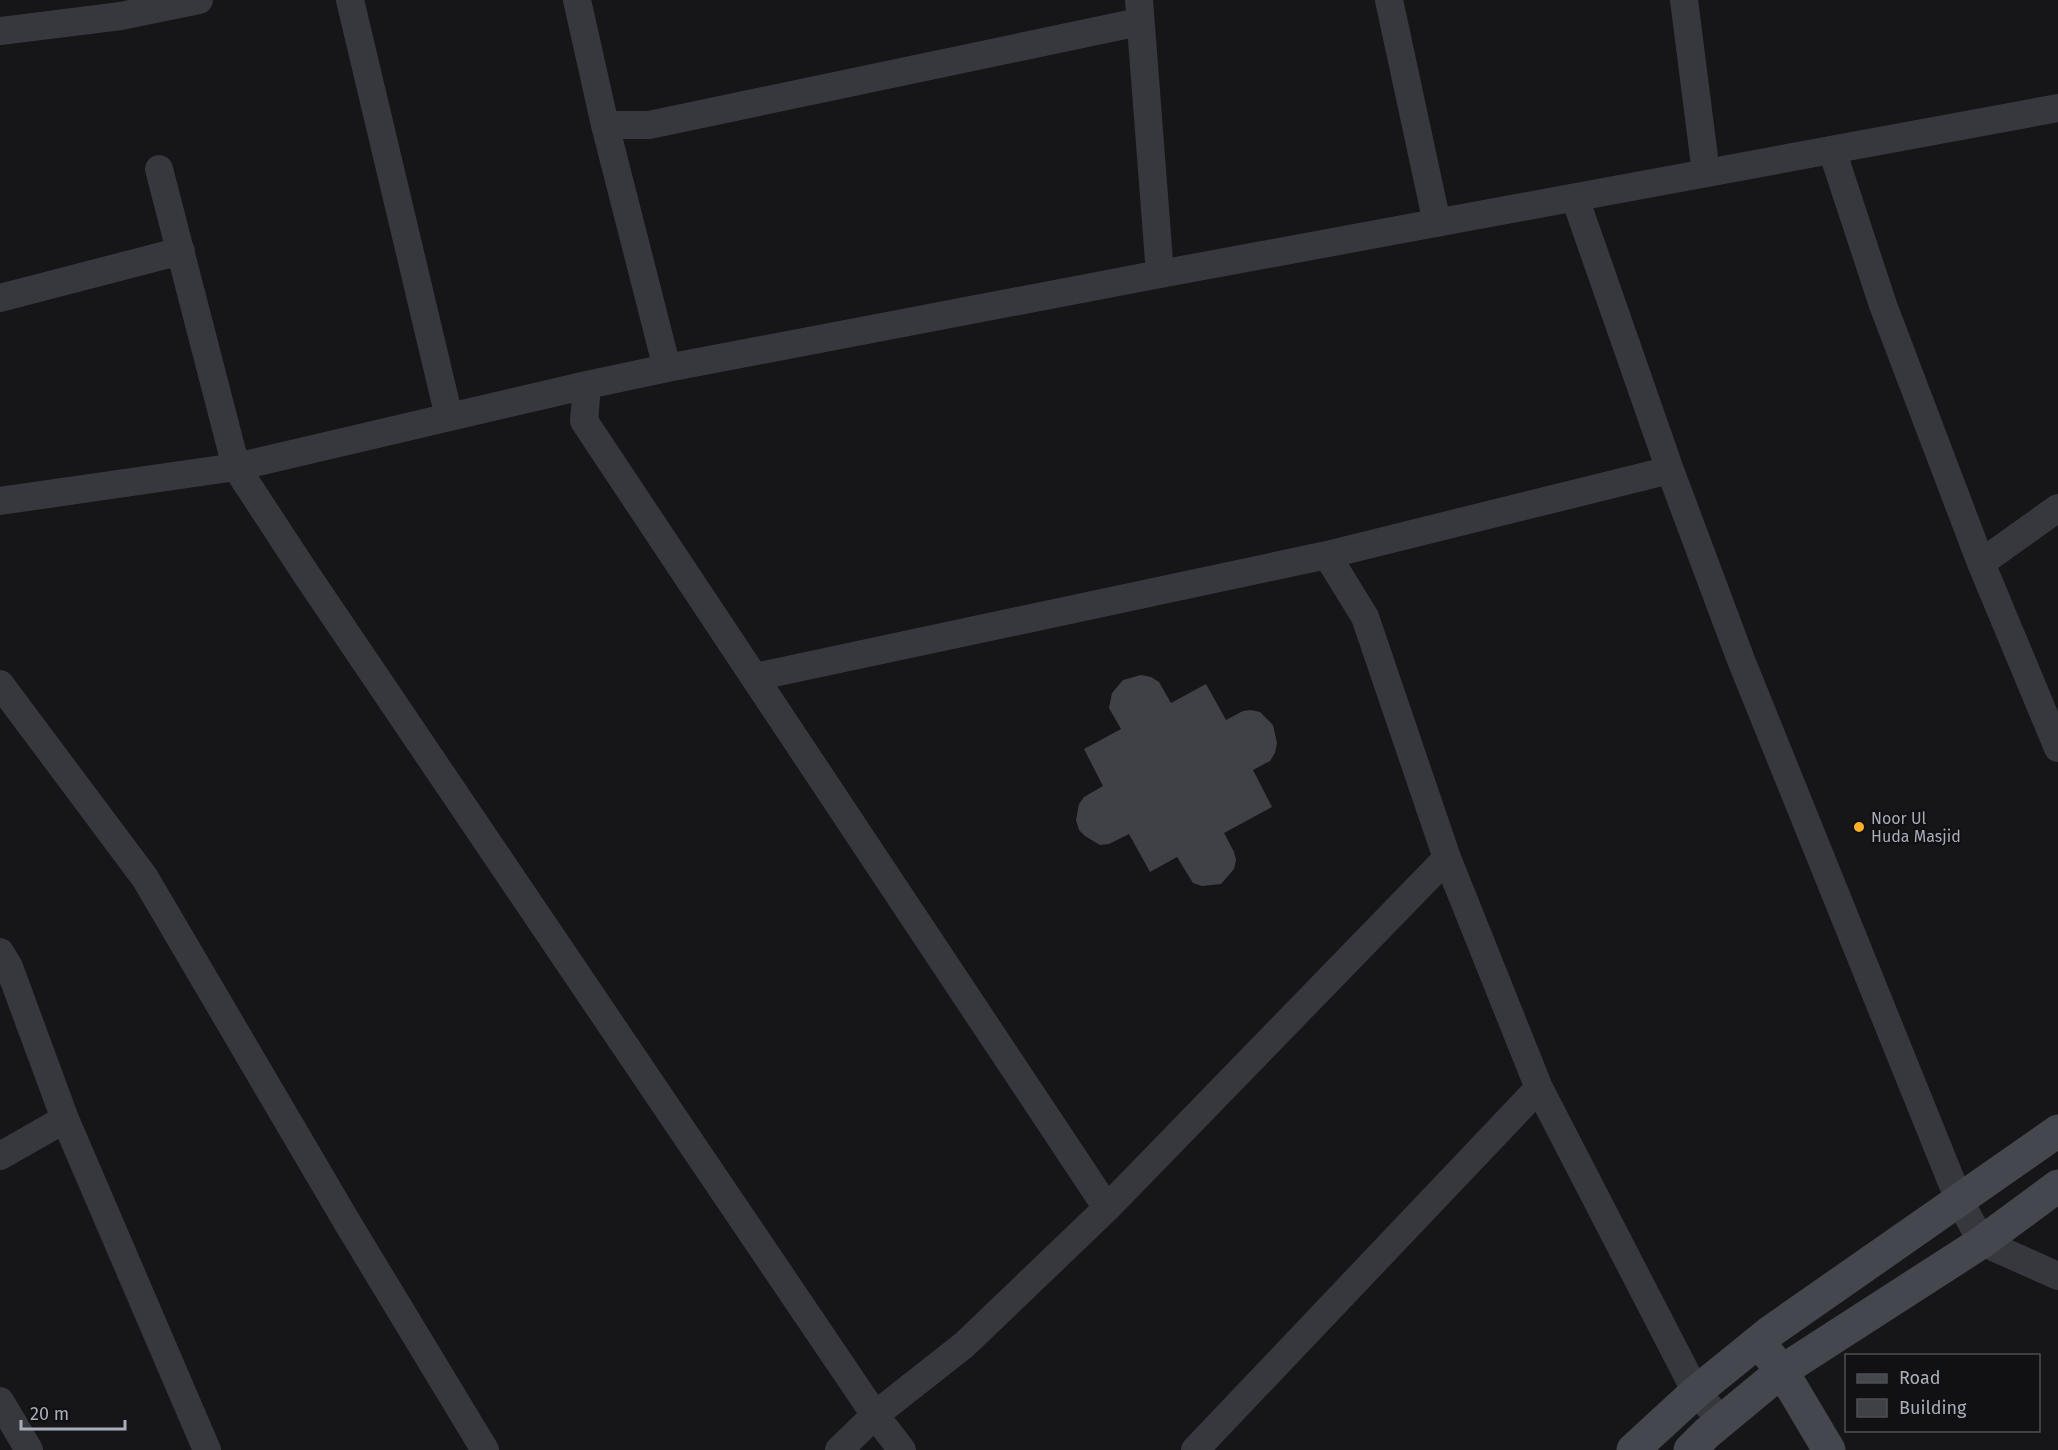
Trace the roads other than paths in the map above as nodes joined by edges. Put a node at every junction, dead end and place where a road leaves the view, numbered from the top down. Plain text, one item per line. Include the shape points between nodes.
1 (199, 0) edge
2 (350, 0) edge
3 (577, 0) edge
4 (1389, 0) edge
5 (1684, 0) edge
6 (1139, 11) edge
7 (0, 31) edge
8 (2058, 108) edge
9 (605, 124) junction
10 (1832, 150) junction
11 (159, 170) dead end
12 (1706, 173) junction
13 (1575, 198) junction
14 (1437, 223) junction
15 (181, 251) junction
16 (1160, 274) junction
17 (0, 298) edge
18 (667, 368) junction
19 (587, 385) junction
20 (449, 417) junction
21 (236, 467) junction
22 (1670, 470) junction
23 (0, 501) edge
24 (2058, 508) edge
25 (1327, 555) junction
26 (1981, 563) junction
27 (755, 677) junction
28 (0, 684) edge
29 (2058, 748) edge
30 (1447, 858) junction
31 (0, 952) edge
32 (1539, 1088) junction
33 (65, 1119) junction
34 (2058, 1131) edge
35 (0, 1156) edge
36 (2058, 1186) edge
37 (1959, 1200) junction
38 (1107, 1208) junction
39 (1982, 1242) junction
40 (2058, 1276) edge
41 (1758, 1341) junction
42 (1782, 1371) junction
43 (1695, 1392) junction
44 (0, 1401) edge
45 (875, 1414) junction
46 (1722, 1421) junction
47 (29, 1450) edge
48 (207, 1450) edge
49 (485, 1450) edge
50 (839, 1450) edge
51 (902, 1450) edge
52 (1195, 1450) edge
53 (1633, 1450) edge
54 (1690, 1450) edge
55 (1829, 1450) edge

1 - 7 street via 121,16
2 - 20 street
3 - 9 street
4 - 14 street
5 - 12 street
6 - 9 street via 650,124
6 - 16 street
8 - 10 street
9 - 18 street
10 - 12 street
10 - 26 street via 1883,305
11 - 15 street
12 - 13 street
13 - 14 street
13 - 22 street
14 - 16 street
15 - 17 street
15 - 21 street
16 - 18 street
18 - 19 street
19 - 20 street
19 - 27 street via 584,421
20 - 21 street
21 - 23 street
21 - 45 street
22 - 25 street
22 - 37 street via 1741,660
24 - 26 street
25 - 27 street
25 - 30 street via 1365,617
26 - 29 street
27 - 38 street
28 - 49 street via 146,878
30 - 32 street
30 - 38 street
31 - 33 street
32 - 43 street
32 - 52 street
33 - 35 street
33 - 48 street
34 - 37 street
36 - 39 street
37 - 39 street
37 - 41 street
38 - 45 street via 964,1345
39 - 40 street
39 - 42 street
41 - 42 street
41 - 43 street
42 - 46 street
42 - 55 street
43 - 46 street
43 - 53 street
44 - 47 street
45 - 50 street
45 - 51 street
46 - 54 street

